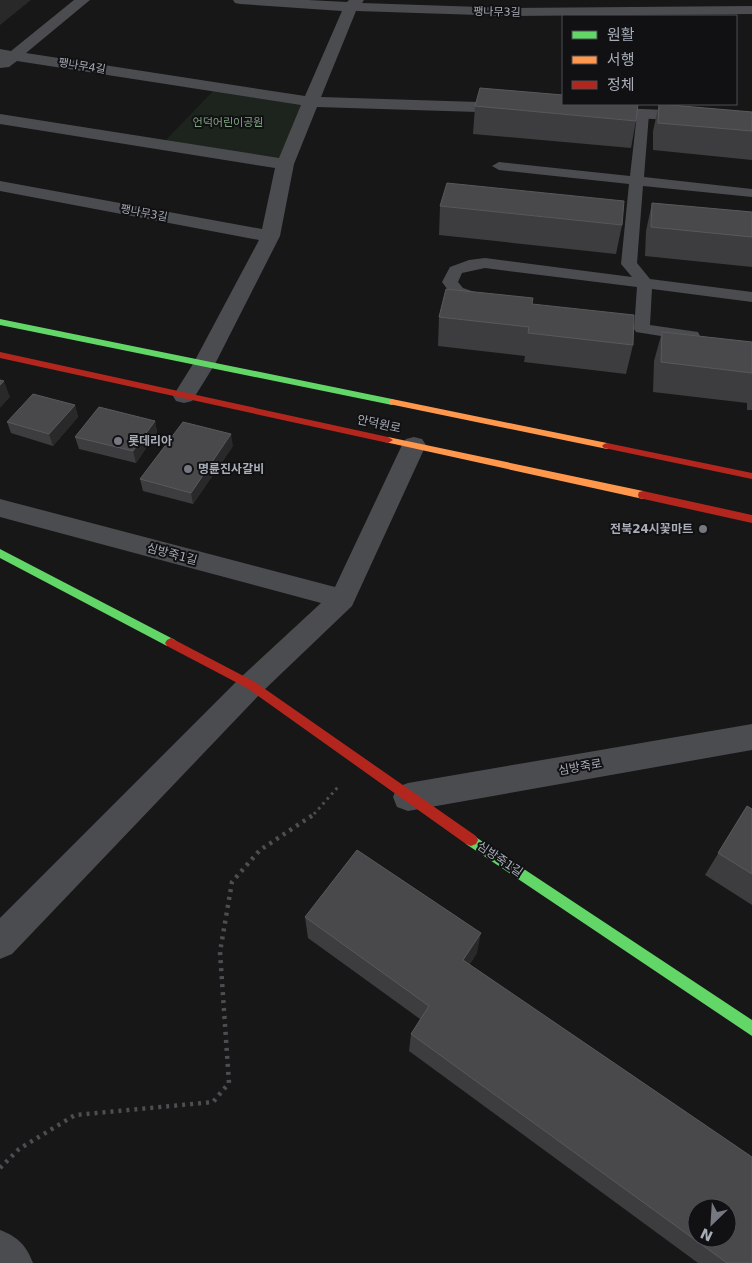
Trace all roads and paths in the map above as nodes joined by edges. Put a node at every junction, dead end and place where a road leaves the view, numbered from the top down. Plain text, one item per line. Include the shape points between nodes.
1 (83, 0) edge
2 (240, 0) edge
3 (257, 1) edge
4 (354, 4) edge
5 (752, 10) edge
6 (7, 55) edge
7 (0, 67) edge
8 (311, 102) junction
9 (527, 109) edge
10 (585, 112) edge
11 (643, 114) junction
12 (0, 119) edge
13 (752, 119) edge
14 (285, 164) junction
15 (499, 166) dead end
16 (636, 182) junction
17 (0, 186) edge
18 (752, 193) edge
19 (270, 236) junction
20 (645, 283) junction
21 (752, 297) edge
22 (497, 302) edge
23 (0, 322) edge
24 (706, 338) edge
25 (0, 355) edge
26 (204, 364) junction
27 (184, 396) junction
28 (414, 445) junction
29 (752, 476) edge
30 (0, 508) edge
31 (752, 519) edge
32 (0, 553) edge
33 (343, 599) junction
34 (251, 685) junction
35 (752, 737) edge
36 (359, 761) junction
37 (408, 796) junction
38 (10, 931) edge
39 (752, 1029) edge
40 (0, 1168) edge
41 (0, 1250) edge
42 (13, 1263) edge

1 - 6 street
2 - 3 street
3 - 4 street, 팽나무3길
4 - 5 street, 팽나무3길 via 511,12
4 - 8 street
6 - 7 street
6 - 8 street, 팽나무4길
8 - 9 street
8 - 14 street
10 - 11 street
11 - 13 street
11 - 16 lane
12 - 14 street
14 - 19 street
15 - 16 lane
16 - 18 lane
16 - 20 lane via 639,210 629,264
17 - 19 street, 팽나무3길
19 - 26 street
20 - 21 lane
20 - 22 lane via 485,263 454,270 450,282 457,291
20 - 24 lane via 642,329
23 - 26 street, 안덕원로
25 - 27 street, 안덕원로
26 - 27 street
26 - 29 street, 안덕원로
27 - 28 street, 안덕원로
28 - 31 street, 안덕원로
28 - 33 street
30 - 33 street, 심방죽1길
32 - 34 street, 심방죽1길
33 - 34 street
34 - 36 street, 심방죽1길
34 - 38 street
35 - 37 street, 심방죽로
36 - 37 street, 심방죽1길
36 - 40 path via 316,813 260,850 232,882 220,952 229,1083 213,1102 75,1115 19,1149
37 - 39 street, 심방죽1길
41 - 42 street

